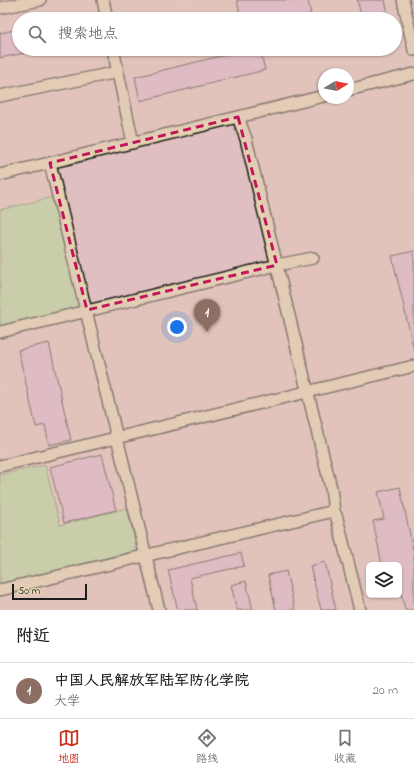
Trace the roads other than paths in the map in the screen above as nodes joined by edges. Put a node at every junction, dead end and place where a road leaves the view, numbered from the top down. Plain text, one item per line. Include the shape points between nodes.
1 (40, 0) edge
2 (103, 0) edge
3 (403, 0) edge
4 (0, 8) edge
5 (106, 12) edge
6 (414, 50) edge
7 (115, 56) edge
8 (118, 72) junction
9 (414, 74) edge
10 (354, 89) edge
11 (0, 96) edge
12 (318, 97) edge
13 (238, 117) junction
14 (133, 143) junction
15 (50, 163) junction
16 (0, 175) edge
17 (313, 258) dead end
18 (277, 264) junction
19 (87, 310) junction
20 (0, 332) edge
21 (414, 366) edge
22 (308, 392) junction
23 (118, 437) junction
24 (0, 466) edge
25 (334, 511) junction
26 (145, 555) junction
27 (0, 590) edge
28 (159, 610) edge
29 (360, 610) edge

1 - 4 street
2 - 5 street
3 - 6 street
7 - 8 street
8 - 11 street
8 - 14 street
9 - 10 street
12 - 13 street
13 - 14 street
13 - 18 street via 246,138
14 - 15 street
15 - 16 street
15 - 19 street
17 - 18 street
18 - 19 street
18 - 22 street
19 - 20 street
19 - 23 street
21 - 22 street
22 - 23 street
22 - 25 street
23 - 24 street
23 - 26 street
25 - 26 street
25 - 29 street
26 - 27 street
26 - 28 street

